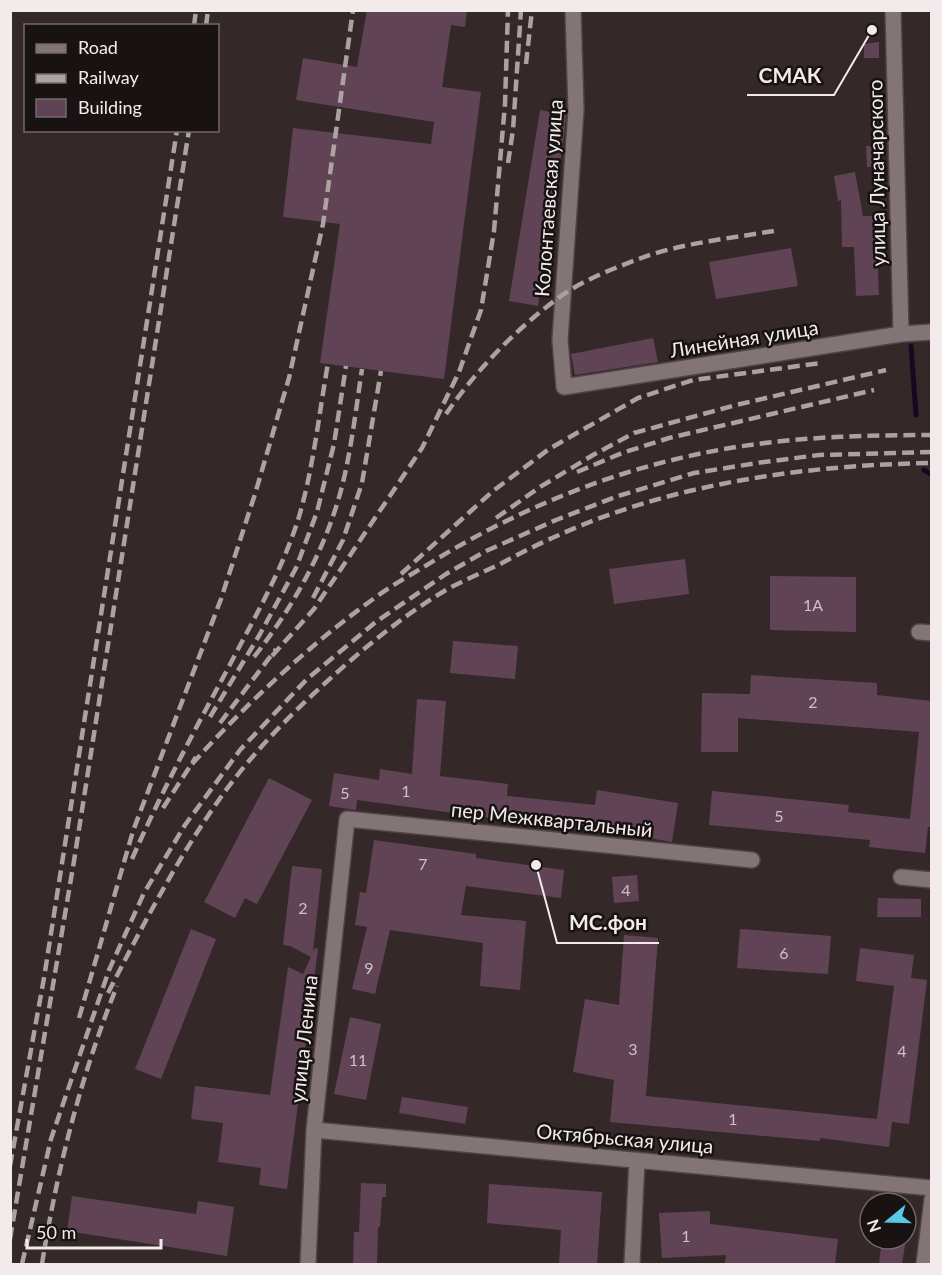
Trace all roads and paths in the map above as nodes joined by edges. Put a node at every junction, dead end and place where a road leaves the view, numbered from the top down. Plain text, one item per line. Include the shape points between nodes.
1 (573, 10) edge
2 (893, 10) edge
3 (932, 332) edge
4 (901, 334) junction
5 (564, 387) joint
6 (347, 819) joint
7 (752, 860) dead end
8 (901, 877) dead end
9 (932, 880) edge
10 (314, 1130) junction
11 (637, 1160) junction
12 (932, 1188) edge
13 (932, 1199) edge
14 (308, 1264) edge
15 (632, 1264) edge
16 (924, 1264) edge

1 - 5 street, Колонтаевская улица via 576,110 560,340
2 - 4 street, улица Луначарского
3 - 4 street, Линейная улица
4 - 5 street, Линейная улица
6 - 7 street, пер Межквартальный
6 - 10 street, улица Ленина
8 - 9 street
10 - 11 street, Октябрьская улица
10 - 14 street, улица Ленина
11 - 12 street, Октябрьская улица
11 - 15 street
13 - 16 street

